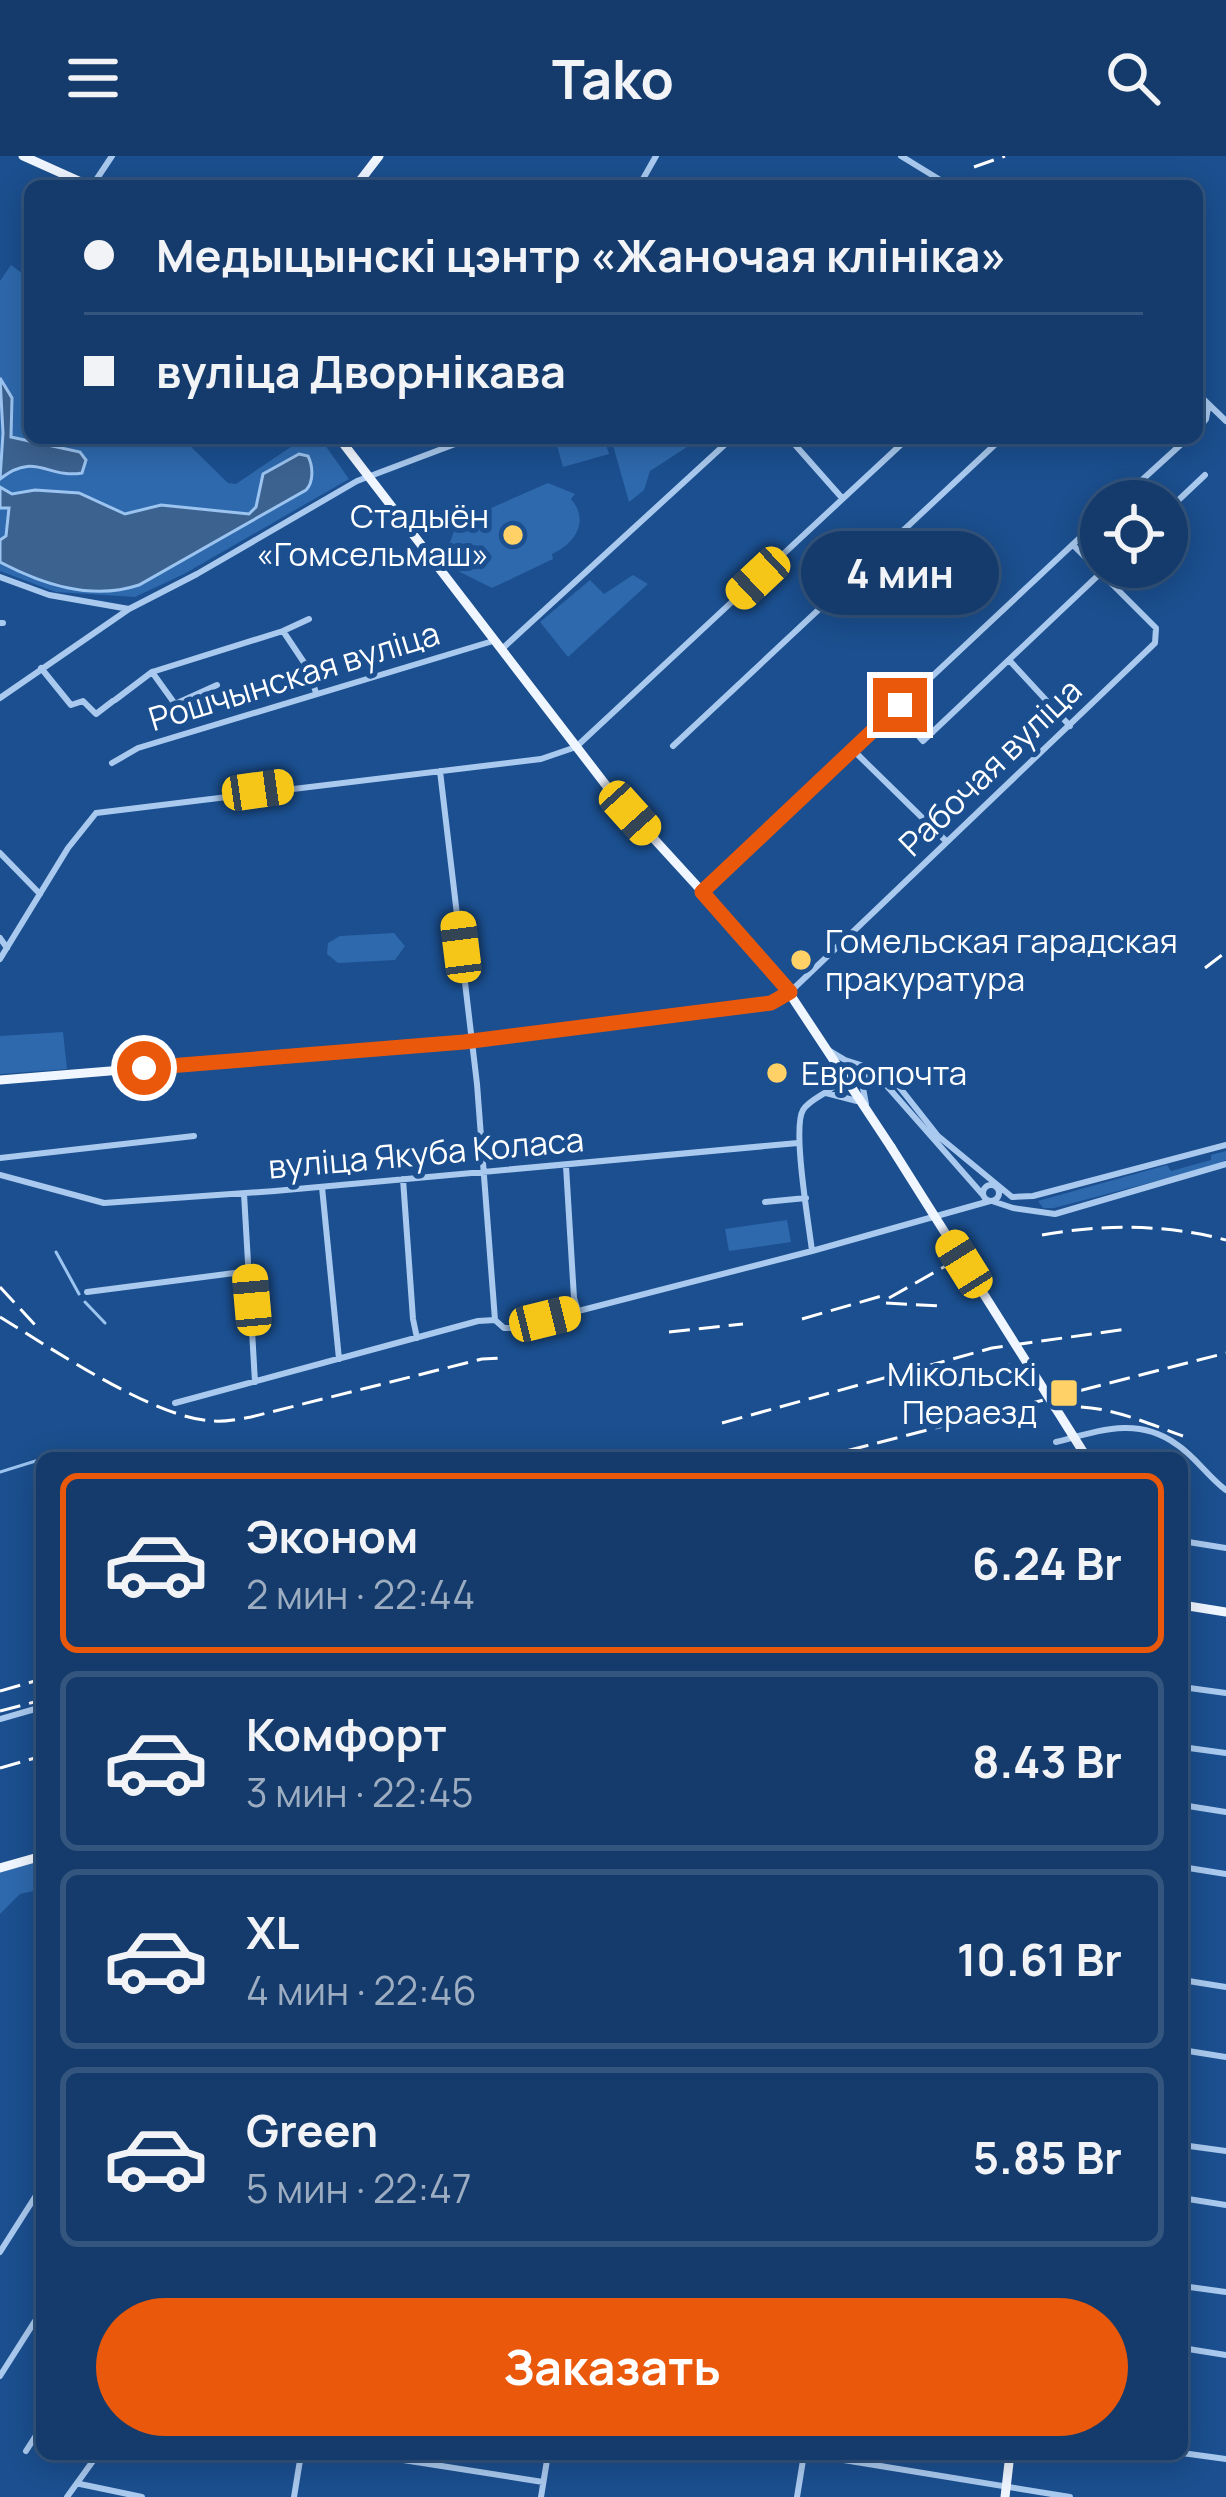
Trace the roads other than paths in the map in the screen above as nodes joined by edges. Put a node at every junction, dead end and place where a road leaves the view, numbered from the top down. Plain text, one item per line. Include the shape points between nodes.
1 (23, 156) edge
2 (379, 156) edge
3 (901, 156) edge
4 (77, 180) edge
5 (361, 180) edge
6 (940, 180) edge
7 (1203, 399) edge
8 (1208, 404) junction
9 (1203, 418) edge
10 (1226, 421) edge
11 (343, 444) edge
12 (455, 444) edge
13 (725, 444) edge
14 (794, 444) edge
15 (902, 444) edge
16 (996, 444) edge
17 (1181, 444) edge
18 (1205, 475) dead end
19 (368, 477) junction
20 (1142, 480) edge
21 (1188, 492) edge
22 (843, 499) junction
23 (1080, 538) edge
24 (1073, 545) junction
25 (1080, 550) edge
26 (0, 577) edge
27 (1086, 588) edge
28 (1121, 588) edge
29 (129, 609) junction
30 (308, 619) dead end
31 (283, 631) junction
32 (497, 646) junction
33 (1009, 660) junction
34 (40, 667) junction
35 (152, 672) junction
36 (217, 685) dead end
37 (316, 693) junction
38 (0, 698) edge
39 (905, 700) junction
40 (896, 709) junction
41 (1070, 726) junction
42 (933, 732) junction
43 (576, 746) junction
44 (673, 746) dead end
45 (853, 750) junction
46 (112, 763) dead end
47 (440, 771) junction
48 (947, 842) junction
49 (0, 853) edge
50 (702, 892) junction
51 (40, 894) junction
52 (0, 938) edge
53 (7, 948) junction
54 (0, 959) edge
55 (790, 992) junction
56 (472, 1041) junction
57 (830, 1051) junction
58 (0, 1080) edge
59 (826, 1094) junction
60 (869, 1113) junction
61 (194, 1136) dead end
62 (798, 1143) junction
63 (1226, 1144) edge
64 (0, 1158) edge
65 (1226, 1164) edge
66 (566, 1165) junction
67 (484, 1171) junction
68 (0, 1175) edge
69 (403, 1179) junction
70 (996, 1186) junction
71 (322, 1187) junction
72 (244, 1193) junction
73 (806, 1198) junction
74 (988, 1198) junction
75 (765, 1202) dead end
76 (812, 1251) junction
77 (250, 1270) junction
78 (87, 1292) dead end
79 (578, 1311) junction
80 (495, 1320) junction
81 (418, 1338) junction
82 (339, 1359) junction
83 (255, 1382) junction
84 (175, 1403) dead end
85 (1056, 1442) dead end
86 (1083, 1452) edge
87 (1186, 1452) edge
88 (1188, 1454) edge
89 (1226, 1490) edge
90 (1188, 1542) edge
91 (1226, 1548) edge
92 (1188, 1606) edge
93 (1226, 1612) edge
94 (1188, 1689) edge
95 (1226, 1694) edge
96 (36, 1709) edge
97 (0, 1719) edge
98 (1188, 1748) edge
99 (1226, 1753) edge
100 (1188, 1806) edge
101 (1226, 1812) edge
102 (36, 1858) edge
103 (0, 1868) edge
104 (1188, 1868) edge
105 (1226, 1874) edge
106 (1188, 1981) edge
107 (1226, 1987) edge
108 (1188, 2051) edge
109 (1226, 2057) edge
110 (1188, 2145) edge
111 (1226, 2151) edge
112 (36, 2195) edge
113 (1188, 2199) edge
114 (1226, 2205) edge
115 (0, 2252) edge
116 (1188, 2287) edge
117 (1226, 2293) edge
118 (36, 2319) edge
119 (1188, 2349) edge
120 (1226, 2355) edge
121 (0, 2376) edge
122 (36, 2435) edge
123 (26, 2451) dead end
124 (1188, 2454) edge
125 (1226, 2459) edge
126 (94, 2460) edge
127 (301, 2460) edge
128 (402, 2460) edge
129 (547, 2460) edge
130 (804, 2460) edge
131 (837, 2460) edge
132 (1009, 2460) edge
133 (543, 2482) junction
134 (80, 2484) junction
135 (1006, 2492) edge
136 (67, 2497) edge
137 (142, 2497) edge
138 (294, 2497) edge
139 (541, 2497) edge
140 (797, 2497) edge
141 (1070, 2497) edge

1 - 4 main road
2 - 5 main road
3 - 6 street
7 - 8 street
8 - 9 street
8 - 10 street
11 - 19 main road
12 - 19 street
13 - 32 street
14 - 22 street
15 - 22 street
16 - 44 street
17 - 20 street
18 - 21 street
19 - 29 street
19 - 32 main road
22 - 43 street
23 - 24 street
24 - 25 street
24 - 39 street
26 - 29 street
27 - 33 street
28 - 41 street, Рабочая вуліца via 1158,639
29 - 34 street
30 - 31 street
31 - 35 street
31 - 37 street
32 - 37 street, Рошчынская вуліца
32 - 43 main road
33 - 41 street
33 - 42 street
34 - 35 street via 71,705 82,701 96,714
34 - 38 street
35 - 36 street via 175,704
37 - 46 street, Рошчынская вуліца
39 - 40 street
39 - 42 street
40 - 42 street via 923,741
40 - 45 street
41 - 48 street, Рабочая вуліца
43 - 47 street
43 - 50 main road
45 - 48 street
45 - 50 street
47 - 51 street via 102,811 89,817
47 - 56 street
48 - 55 street, Рабочая вуліца
49 - 51 street
50 - 55 main road
51 - 53 street
52 - 53 street
53 - 54 street
55 - 56 main road via 771,1003
55 - 57 main road
56 - 58 main road
56 - 67 street
57 - 59 street via 836,1080
57 - 60 main road
57 - 70 street via 889,1074 938,1136
59 - 60 street via 847,1096
59 - 62 street via 802,1112
60 - 74 street via 862,1083 879,1077
60 - 86 main road, bridge
61 - 64 street
62 - 66 street, вуліца Якуба Коласа
62 - 73 street
63 - 70 street via 1024,1198
65 - 74 street via 1055,1214
66 - 67 street, вуліца Якуба Коласа
66 - 79 street
67 - 69 street, вуліца Якуба Коласа
67 - 80 street
68 - 72 street, вуліца Якуба Коласа via 104,1202
69 - 71 street, вуліца Якуба Коласа
69 - 81 street
70 - 74 street via 999,1196
71 - 72 street, вуліца Якуба Коласа
71 - 82 street
72 - 77 street
73 - 75 street
73 - 76 street
74 - 76 street
76 - 79 street
77 - 78 street
77 - 83 street
79 - 80 street via 512,1328
80 - 81 street
81 - 82 street
82 - 83 street
83 - 84 street
85 - 87 street via 1120,1425
88 - 89 street
90 - 91 street
92 - 93 main road
94 - 95 street
96 - 97 street
98 - 99 street
100 - 101 street
102 - 103 main road
104 - 105 street
106 - 107 street
108 - 109 street
110 - 111 street
112 - 115 street
113 - 114 street
116 - 117 street
118 - 121 street
119 - 120 street
122 - 123 street
124 - 125 street
126 - 134 street
127 - 138 street
128 - 133 street
129 - 133 street
130 - 140 street
131 - 135 street
132 - 135 main road
133 - 139 street
134 - 136 street
134 - 137 street
135 - 141 street

